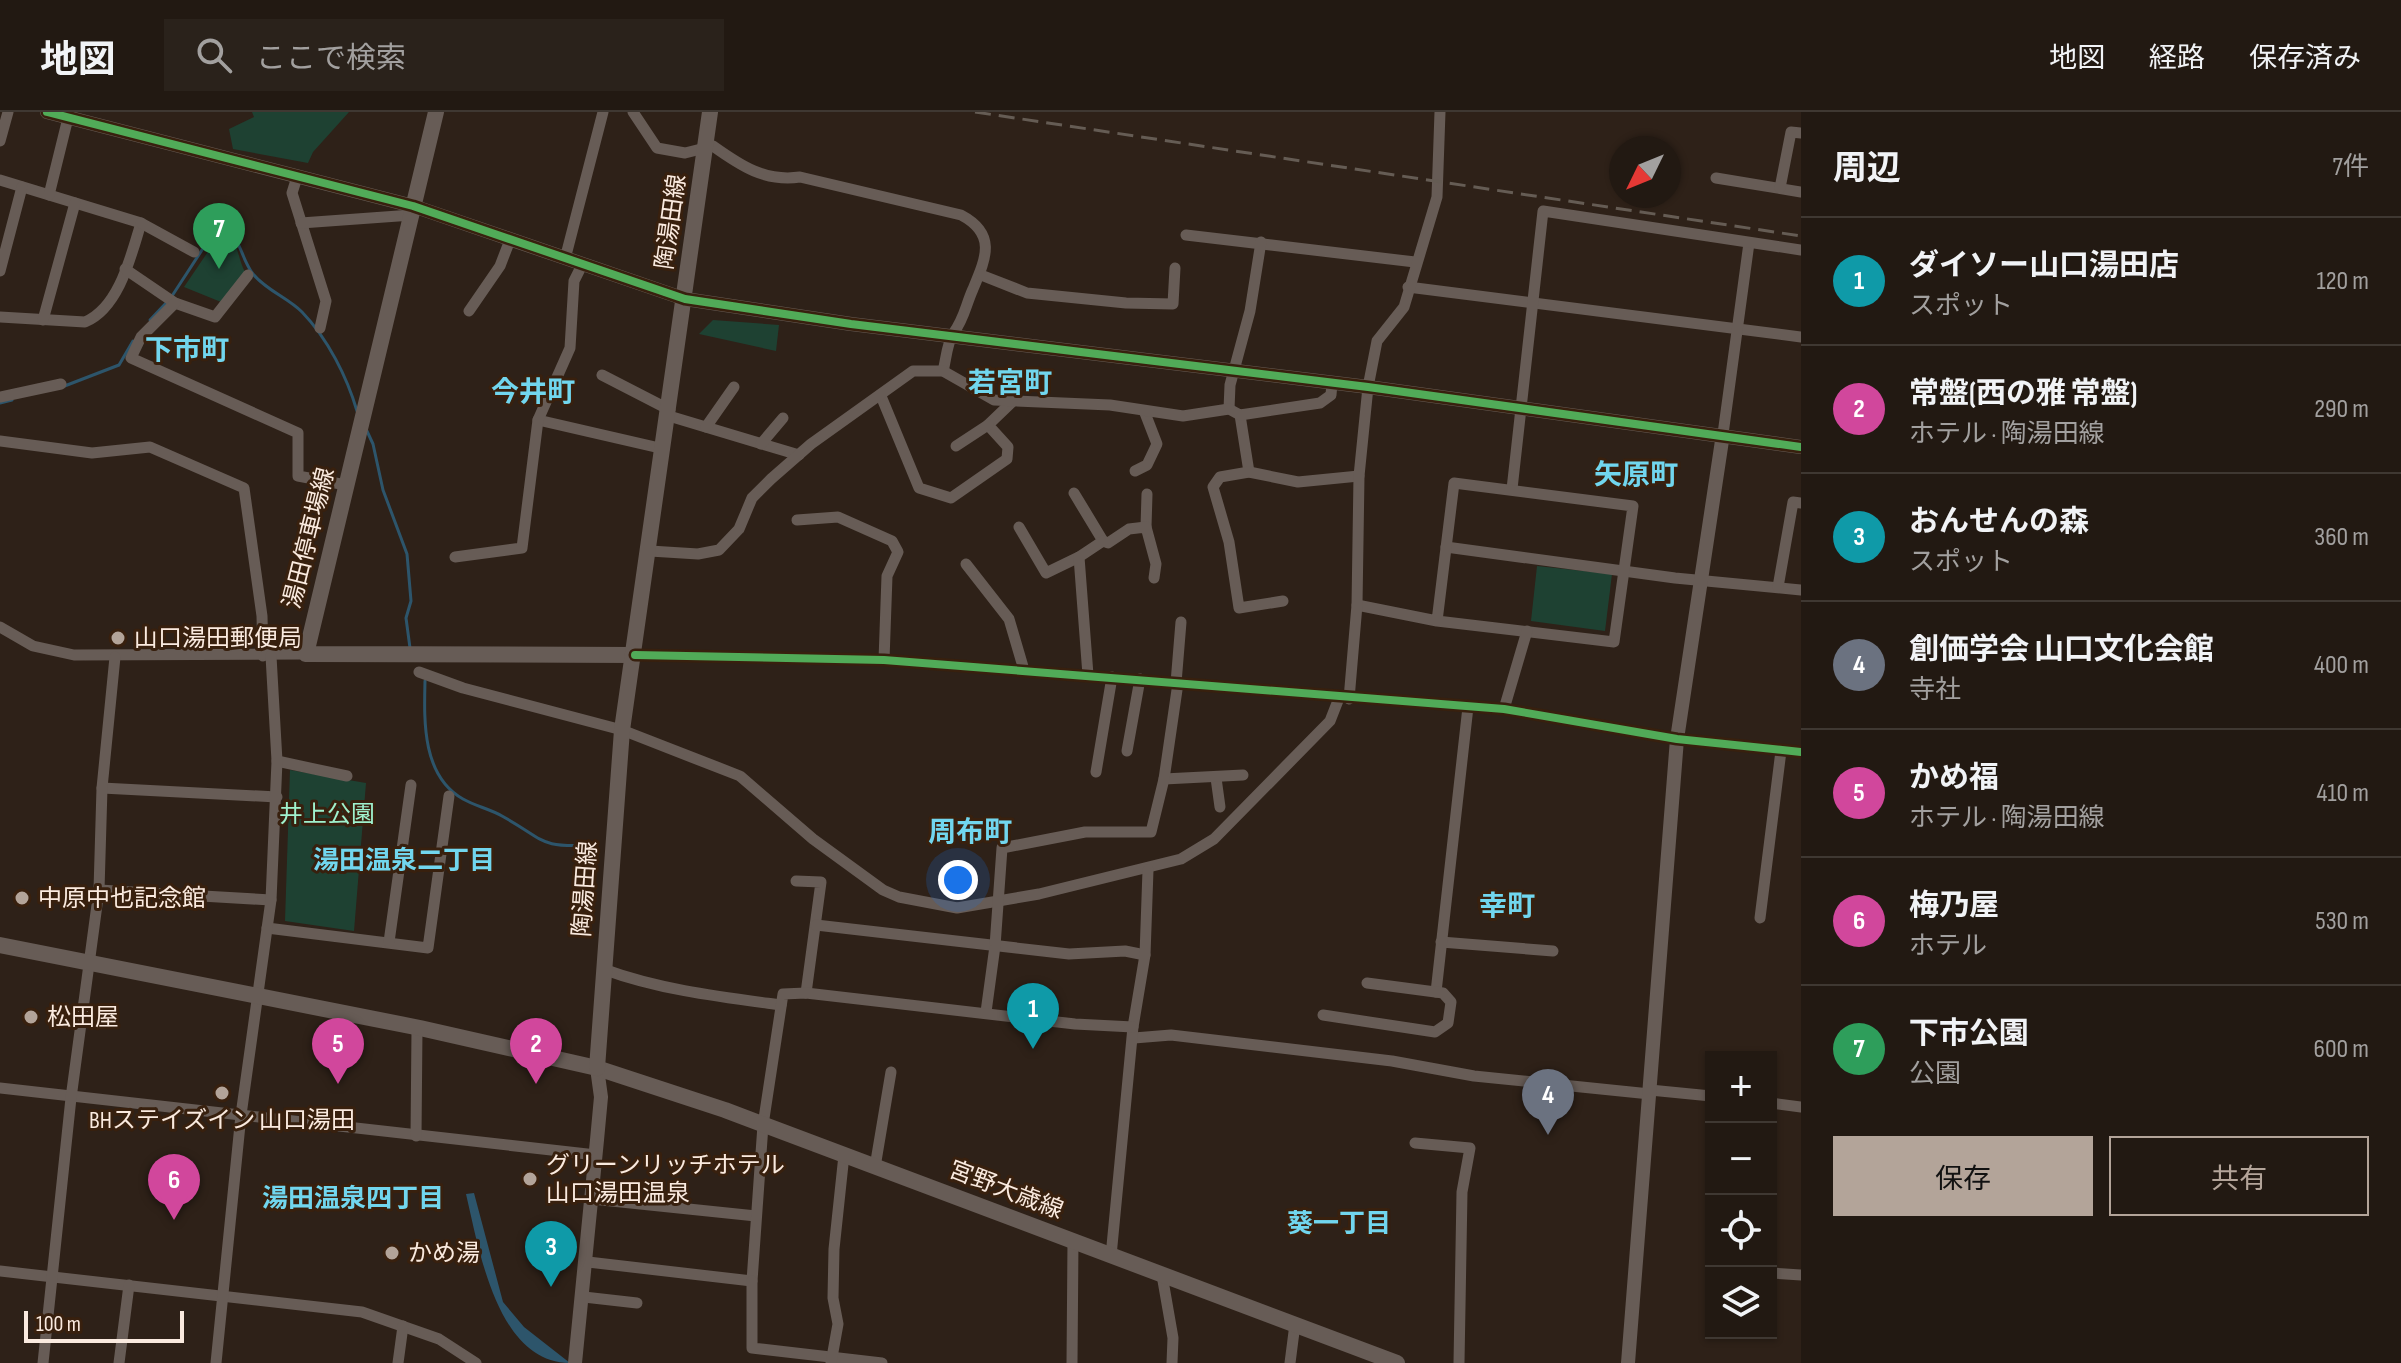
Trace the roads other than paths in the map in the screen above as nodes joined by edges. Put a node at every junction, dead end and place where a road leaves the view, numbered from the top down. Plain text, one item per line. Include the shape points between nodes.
1 (8, 112) edge
2 (47, 112) edge
3 (436, 112) edge
4 (603, 112) edge
5 (633, 112) edge
6 (710, 112) edge
7 (1440, 112) edge
8 (68, 118) junction
9 (1801, 133) edge
10 (0, 141) edge
11 (297, 177) junction
12 (1716, 178) dead end
13 (0, 180) edge
14 (22, 187) junction
15 (1780, 188) junction
16 (1801, 192) edge
17 (49, 195) junction
18 (75, 203) junction
19 (413, 210) junction
20 (141, 223) junction
21 (301, 223) junction
22 (1186, 235) dead end
23 (510, 240) junction
24 (1261, 242) junction
25 (1749, 243) junction
26 (1801, 250) edge
27 (194, 252) dead end
28 (565, 259) junction
29 (1415, 262) junction
30 (582, 265) junction
31 (1175, 268) dead end
32 (125, 269) junction
33 (0, 271) edge
34 (248, 275) dead end
35 (981, 275) junction
36 (1408, 287) junction
37 (685, 299) junction
38 (175, 303) junction
39 (1532, 303) junction
40 (469, 311) dead end
41 (0, 317) edge
42 (43, 320) junction
43 (320, 328) dead end
44 (1737, 328) junction
45 (952, 336) junction
46 (1801, 337) edge
47 (1233, 370) junction
48 (943, 371) junction
49 (602, 375) dead end
50 (1332, 383) junction
51 (61, 384) dead end
52 (734, 387) dead end
53 (1368, 387) junction
54 (881, 396) junction
55 (0, 397) edge
56 (1012, 402) junction
57 (1522, 408) junction
58 (1234, 412) junction
59 (669, 413) junction
60 (1145, 413) junction
61 (783, 418) dead end
62 (538, 420) junction
63 (988, 425) junction
64 (706, 427) junction
65 (1723, 434) junction
66 (0, 441) edge
67 (761, 444) junction
68 (956, 446) dead end
69 (1801, 447) edge
70 (664, 449) junction
71 (799, 455) junction
72 (1135, 471) dead end
73 (1249, 472) junction
74 (1359, 476) junction
75 (346, 485) junction
76 (1512, 489) junction
77 (1074, 493) dead end
78 (1147, 494) dead end
79 (1801, 503) edge
80 (797, 520) dead end
81 (1019, 527) dead end
82 (1146, 527) junction
83 (1103, 541) junction
84 (1446, 547) junction
85 (650, 551) junction
86 (455, 557) dead end
87 (1079, 557) junction
88 (966, 564) dead end
89 (1624, 572) junction
90 (1154, 578) dead end
91 (1699, 578) junction
92 (1778, 587) junction
93 (1801, 590) edge
94 (1283, 601) dead end
95 (1357, 605) junction
96 (1437, 621) junction
97 (1181, 622) dead end
98 (0, 627) edge
99 (1527, 631) junction
100 (306, 654) junction
101 (635, 655) junction
102 (267, 656) junction
103 (115, 657) junction
104 (884, 660) junction
105 (1024, 670) junction
106 (419, 672) dead end
107 (1088, 675) junction
108 (1112, 677) junction
109 (1140, 679) junction
110 (1177, 683) junction
111 (1344, 698) junction
112 (1468, 707) junction
113 (1504, 709) junction
114 (622, 730) junction
115 (1677, 739) junction
116 (1127, 751) dead end
117 (1781, 751) junction
118 (1801, 752) edge
119 (277, 761) junction
120 (1096, 772) dead end
121 (1243, 775) dead end
122 (347, 776) dead end
123 (1216, 778) junction
124 (1164, 779) junction
125 (411, 785) dead end
126 (102, 788) junction
127 (449, 796) dead end
128 (277, 797) junction
129 (1220, 807) dead end
130 (1148, 870) junction
131 (796, 881) dead end
132 (99, 890) junction
133 (271, 900) junction
134 (999, 901) junction
135 (1760, 918) dead end
136 (816, 925) junction
137 (267, 928) junction
138 (389, 942) junction
139 (1441, 942) junction
140 (0, 945) edge
141 (995, 946) junction
142 (1553, 951) dead end
143 (1145, 955) junction
144 (91, 964) junction
145 (603, 969) junction
146 (1367, 983) dead end
147 (1436, 992) junction
148 (806, 993) junction
149 (257, 998) junction
150 (781, 1005) junction
151 (986, 1012) junction
152 (1323, 1015) dead end
153 (417, 1029) junction
154 (1134, 1032) junction
155 (597, 1068) junction
156 (891, 1072) dead end
157 (0, 1088) edge
158 (1650, 1092) junction
159 (1705, 1096) edge
160 (71, 1098) junction
161 (1777, 1104) edge
162 (1801, 1107) edge
163 (241, 1115) junction
164 (763, 1125) junction
165 (416, 1136) junction
166 (1415, 1143) dead end
167 (596, 1155) junction
168 (844, 1155) junction
169 (875, 1167) junction
170 (592, 1199) junction
171 (756, 1216) junction
172 (1073, 1241) junction
173 (1111, 1256) junction
174 (588, 1262) junction
175 (0, 1271) edge
176 (1777, 1273) edge
177 (1162, 1275) junction
178 (1801, 1275) edge
179 (53, 1279) junction
180 (752, 1281) junction
181 (129, 1285) junction
182 (222, 1295) junction
183 (584, 1297) junction
184 (637, 1303) dead end
185 (1295, 1324) junction
186 (403, 1326) junction
187 (831, 1359) edge
188 (575, 1361) edge
189 (43, 1363) edge
190 (119, 1363) edge
191 (216, 1363) edge
192 (398, 1363) edge
193 (476, 1363) edge
194 (882, 1363) edge
195 (1072, 1363) edge
196 (1172, 1363) edge
197 (1290, 1363) edge
198 (1397, 1363) edge
199 (1459, 1363) edge
200 (1628, 1363) edge

1 - 10 street
2 - 8 street
3 - 19 main road, 湯田停車場線
4 - 28 street
5 - 35 street via 657,148 685,153 713,146 741,166 777,180 800,177 961,215 983,231
6 - 37 main road, 陶湯田線
7 - 29 street via 1437,197
8 - 11 street
8 - 17 street
9 - 15 street via 1791,132
11 - 19 street
11 - 21 street via 292,193
12 - 15 street
13 - 14 street
14 - 17 street
14 - 33 street
15 - 16 street
17 - 18 street
18 - 20 street
18 - 42 street
19 - 21 street
19 - 23 street
19 - 75 main road, 湯田停車場線
20 - 27 street
20 - 32 street
21 - 43 street via 326,301
22 - 24 street
23 - 28 street
23 - 40 street via 500,266
24 - 29 street
24 - 47 street
25 - 26 street
25 - 39 street via 1543,211
25 - 44 street
28 - 30 street
29 - 36 street
30 - 37 street
30 - 62 street via 574,281 570,348
31 - 35 street via 1173,304 1027,293
32 - 38 street
32 - 42 street via 109,303 94,319
34 - 38 street via 215,317
35 - 45 street
36 - 39 street
36 - 53 street via 1404,307 1377,341
37 - 45 street
37 - 59 main road, 陶湯田線
38 - 75 street via 141,337 131,358 298,433 298,476
39 - 44 street
39 - 57 street
41 - 42 street
44 - 46 street
44 - 65 street
45 - 47 street
45 - 48 street
47 - 50 street
47 - 58 street
48 - 54 street via 913,371
48 - 56 street via 994,400
49 - 59 street
50 - 53 street
50 - 58 street via 1331,395 1320,403
51 - 55 street
52 - 64 street
53 - 57 street
53 - 74 street
54 - 63 street via 919,488 951,498 1007,459 1008,447
54 - 71 street
56 - 60 street via 1110,405
56 - 63 street
57 - 65 street
57 - 76 street
58 - 60 street
58 - 73 street
59 - 64 street
59 - 70 main road, 陶湯田線
60 - 72 street via 1157,444 1147,465
61 - 67 street
62 - 70 street
62 - 86 street via 522,548
63 - 68 street
64 - 67 street
65 - 69 street
65 - 91 street
66 - 102 street via 92,453 150,447 244,488
67 - 71 street
70 - 85 main road, 陶湯田線
71 - 85 street via 752,498 739,529 719,550
73 - 74 street via 1298,482
73 - 94 street via 1220,477 1213,487 1229,542 1239,608
74 - 95 street
75 - 100 main road, 湯田停車場線
76 - 84 street via 1454,483
76 - 89 street via 1633,506
77 - 83 street
78 - 82 street
79 - 92 street via 1793,502
80 - 104 street via 838,517 892,541 898,552 887,576
81 - 87 street via 1046,573
82 - 83 street
82 - 90 street via 1156,564
83 - 87 street
84 - 89 street
84 - 96 street
85 - 101 main road, 陶湯田線
87 - 107 street
88 - 105 street via 1009,619
89 - 91 street
89 - 99 street via 1614,642
91 - 92 street
91 - 115 street
92 - 93 street
95 - 96 street
95 - 111 street
96 - 99 street
97 - 110 street
98 - 103 street via 55,652
99 - 113 street
100 - 101 main road
100 - 102 street
101 - 104 street
101 - 114 main road, 陶湯田線
102 - 103 street
102 - 119 street
103 - 126 street
104 - 105 street
105 - 107 street
106 - 114 street
107 - 108 street
108 - 109 street
108 - 120 street
109 - 110 street
109 - 116 street
110 - 111 street
110 - 124 street
111 - 112 street
111 - 130 street via 1330,721 1214,839 1181,859
112 - 113 street
112 - 139 street
113 - 115 street
114 - 134 street via 740,776 883,890 957,908
114 - 145 main road, 陶湯田線
115 - 117 street
115 - 158 street
117 - 118 street
117 - 135 street
119 - 122 street
119 - 128 street
121 - 123 street
123 - 124 street
123 - 129 street
124 - 134 street via 1148,834 1085,832 1002,848
125 - 138 street
126 - 128 street
126 - 132 street
127 - 138 street via 428,948
128 - 133 street
130 - 134 street
130 - 143 street
131 - 136 street via 821,882
132 - 133 street
132 - 144 street
133 - 137 street
134 - 141 street
136 - 141 street
136 - 148 street
137 - 138 street
137 - 149 street
139 - 142 street
139 - 147 street
140 - 144 main road
141 - 143 street
141 - 151 street
143 - 154 street
144 - 149 main road
144 - 160 street
145 - 150 street via 710,996
145 - 155 main road, 陶湯田線
146 - 147 street
147 - 152 street via 1451,1002 1448,1023 1435,1032
148 - 150 street via 783,994
148 - 151 street
149 - 153 main road
149 - 163 street
150 - 164 street
151 - 154 street
153 - 155 main road
153 - 165 street
154 - 158 street via 1392,1061 1474,1076
154 - 173 street
155 - 164 main road, 宮野大歳線
155 - 167 street via 601,1097
156 - 169 street
157 - 160 street
158 - 159 street
158 - 200 street
160 - 163 street
160 - 179 street
161 - 162 street
163 - 165 street
163 - 182 street
164 - 168 main road, 宮野大歳線
164 - 171 street
165 - 167 street
166 - 199 street via 1470,1148 1462,1192
167 - 170 street
168 - 169 main road, 宮野大歳線
168 - 187 street via 834,1249 838,1324
169 - 172 main road, 宮野大歳線
170 - 171 street
170 - 174 street
171 - 180 street
172 - 173 main road, 宮野大歳線
172 - 195 street
173 - 177 main road, 宮野大歳線
174 - 180 street
174 - 183 street
175 - 179 street
176 - 178 street
177 - 185 main road, 宮野大歳線
177 - 196 street
179 - 181 street
179 - 189 street
180 - 187 street via 752,1348
181 - 182 street
181 - 190 street
182 - 186 street via 362,1312
182 - 191 street
183 - 184 street
183 - 188 street
185 - 197 street
185 - 198 main road, 宮野大歳線
186 - 192 street
186 - 193 street via 439,1339
187 - 194 street

